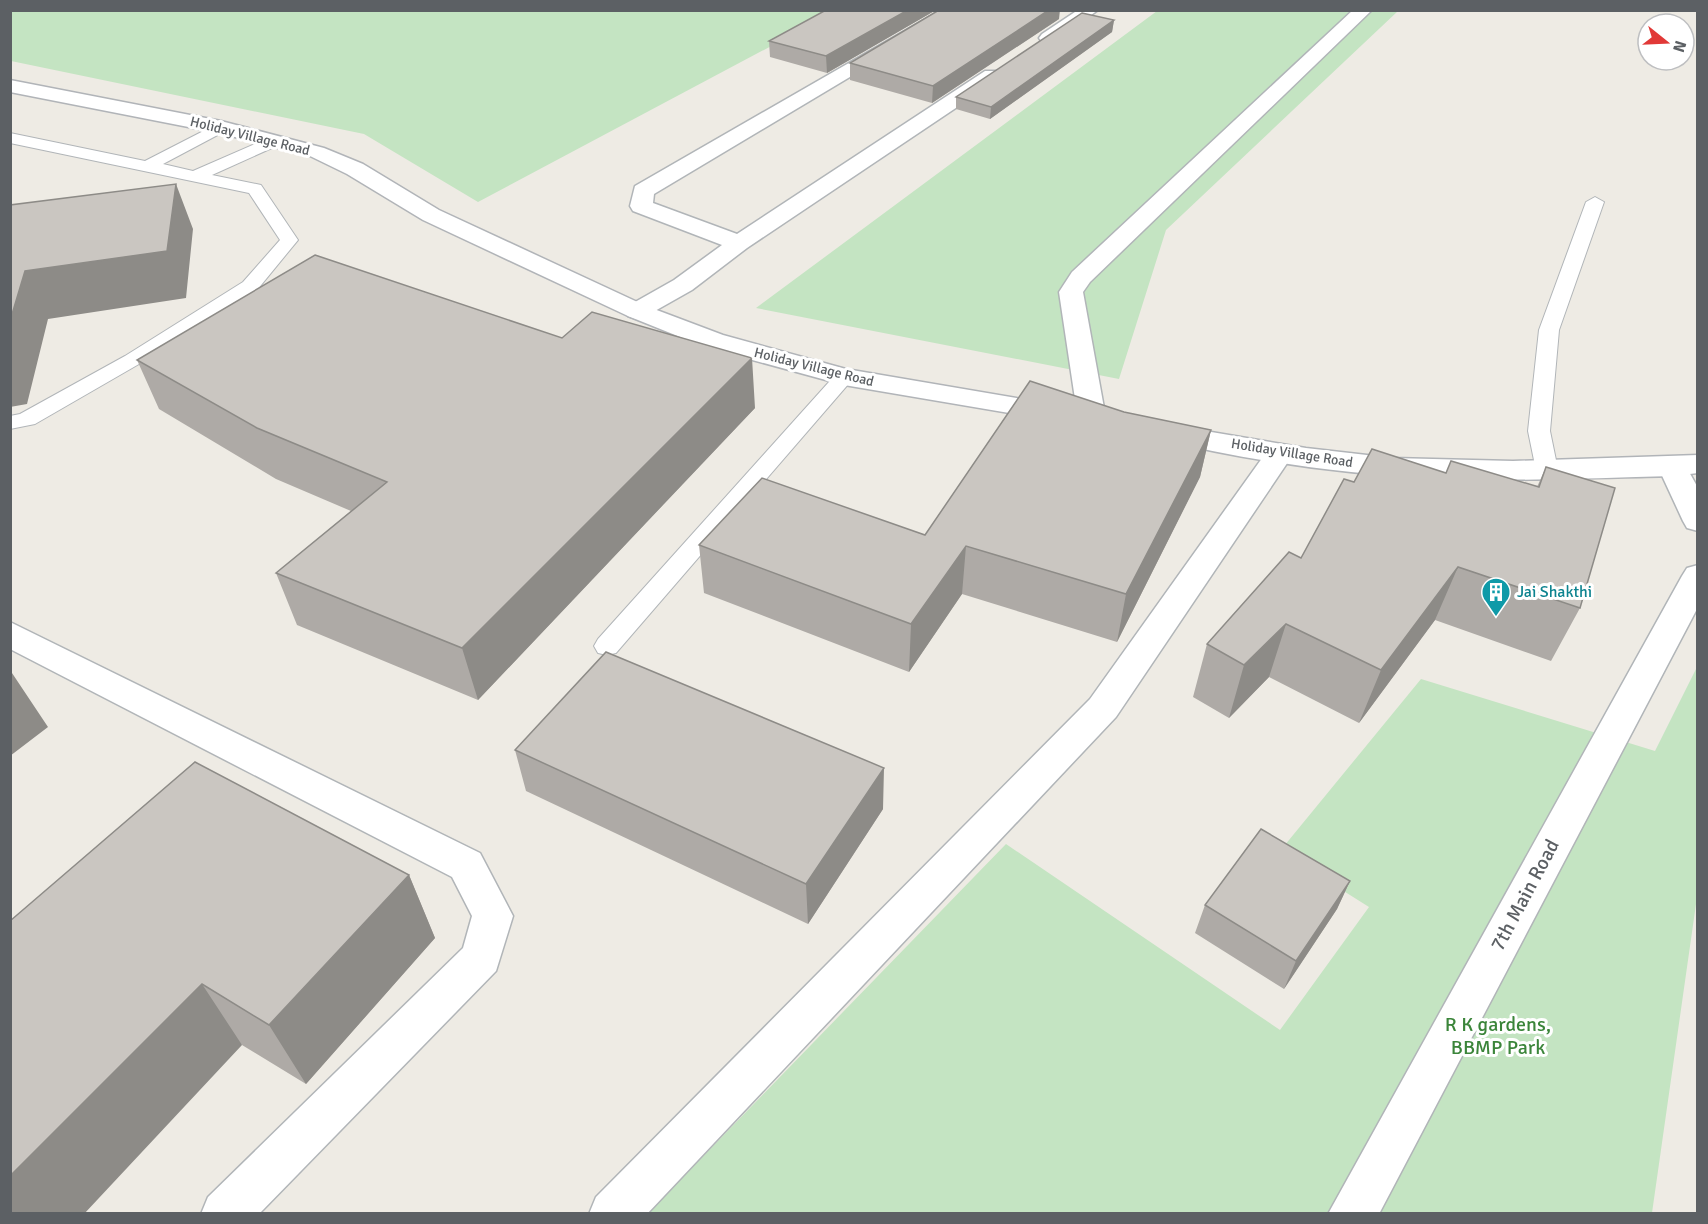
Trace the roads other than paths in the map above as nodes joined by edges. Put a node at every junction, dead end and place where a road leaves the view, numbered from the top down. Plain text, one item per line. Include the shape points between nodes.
1 (954, 10) edge
2 (1090, 10) edge
3 (1364, 10) edge
4 (1031, 49) edge
5 (1012, 62) edge
6 (10, 86) edge
7 (221, 127) junction
8 (10, 138) edge
9 (277, 140) junction
10 (147, 166) junction
11 (195, 176) junction
12 (1595, 202) dead end
13 (739, 243) junction
14 (637, 311) junction
15 (844, 377) junction
16 (10, 423) edge
17 (1116, 423) junction
18 (1280, 453) junction
19 (1685, 465) edge
20 (1547, 470) junction
21 (1698, 521) edge
22 (1698, 576) edge
23 (10, 634) edge
24 (607, 646) dead end
25 (225, 1214) edge
26 (613, 1214) edge
27 (1352, 1214) edge

1 - 13 street via 643,191 641,206
2 - 4 street
3 - 17 street via 1081,277 1071,292 1082,371
5 - 13 street
6 - 7 street, Holiday Village Road
7 - 9 street, Holiday Village Road
7 - 10 lane
8 - 10 lane
9 - 11 lane
9 - 14 street, Holiday Village Road via 355,169 431,215
10 - 11 lane
11 - 16 lane via 255,189 289,240 250,286 132,360 27,419
12 - 20 lane via 1549,330 1539,431
13 - 14 street via 683,285
14 - 15 street, Holiday Village Road via 714,341
15 - 17 street, Holiday Village Road
15 - 24 lane
17 - 18 street, Holiday Village Road
18 - 20 street, Holiday Village Road via 1355,464
18 - 26 street via 1103,708
19 - 20 street, Holiday Village Road
19 - 21 street
22 - 27 street, 7th Main Road
23 - 25 street via 466,865 493,916 481,958

